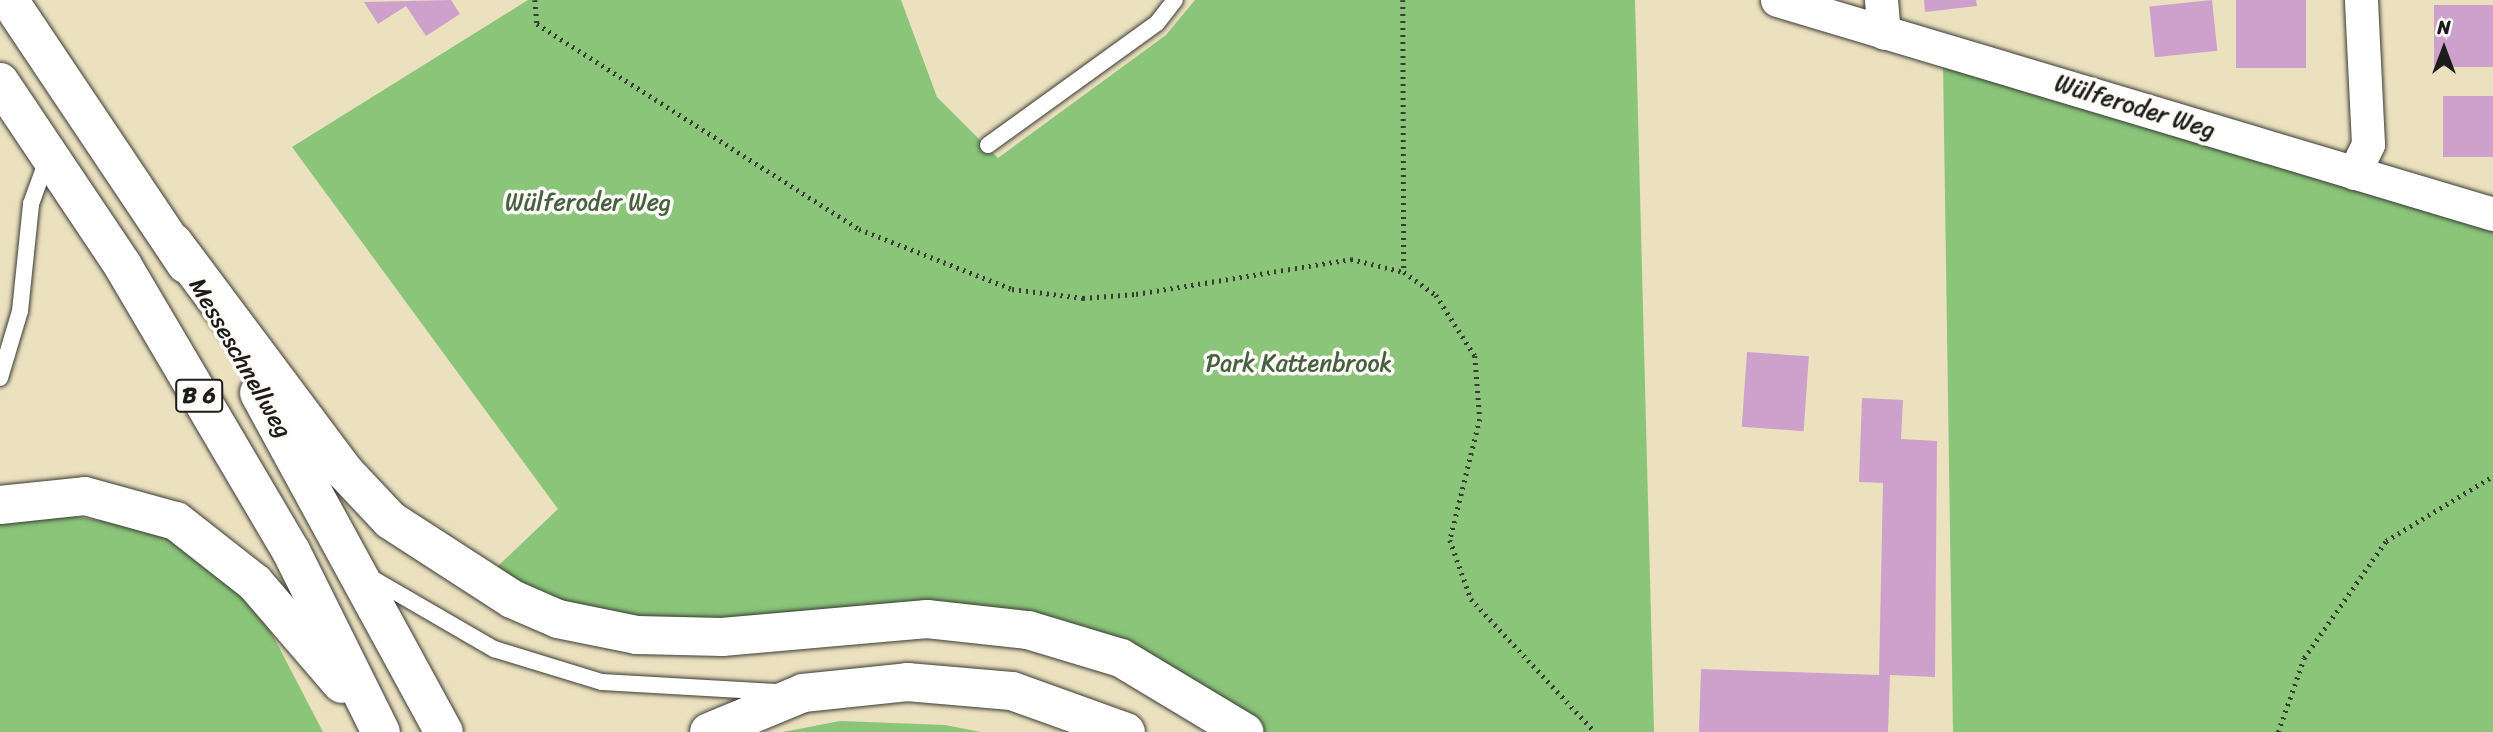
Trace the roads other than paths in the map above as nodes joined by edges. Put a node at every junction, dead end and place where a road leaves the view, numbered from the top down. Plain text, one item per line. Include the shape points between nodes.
1 (9, 0) edge
2 (1175, 0) edge
3 (1777, 0) edge
4 (1881, 0) edge
5 (2361, 0) edge
6 (1884, 33) junction
7 (0, 82) edge
8 (988, 145) dead end
9 (50, 151) junction
10 (2354, 173) junction
11 (2493, 214) edge
12 (173, 242) junction
13 (0, 378) edge
14 (0, 505) edge
15 (363, 573) junction
16 (803, 693) junction
17 (379, 727) edge
18 (444, 732) edge
19 (709, 732) edge
20 (1126, 732) edge
21 (1244, 732) edge

1 - 12 highway, Messeschnellweg / B 6
2 - 8 lane via 1157,23
3 - 6 street, Wülferoder Weg
4 - 6 street
5 - 10 street via 2368,144
6 - 10 street, Wülferoder Weg
7 - 9 highway, B 6
9 - 13 lane via 31,205 20,311
9 - 17 highway, B 6 via 291,551
10 - 11 street, Wülferoder Weg
12 - 15 highway, Messeschnellweg / B 6
12 - 21 highway via 345,472 390,520 512,599 558,619 638,635 722,637 927,619 1028,630 1121,658
14 - 17 highway via 85,496 176,521 255,583
15 - 16 lane via 494,649 602,682
15 - 18 highway, Messeschnellweg / B 6
16 - 19 highway
16 - 20 highway via 961,684 1057,702

